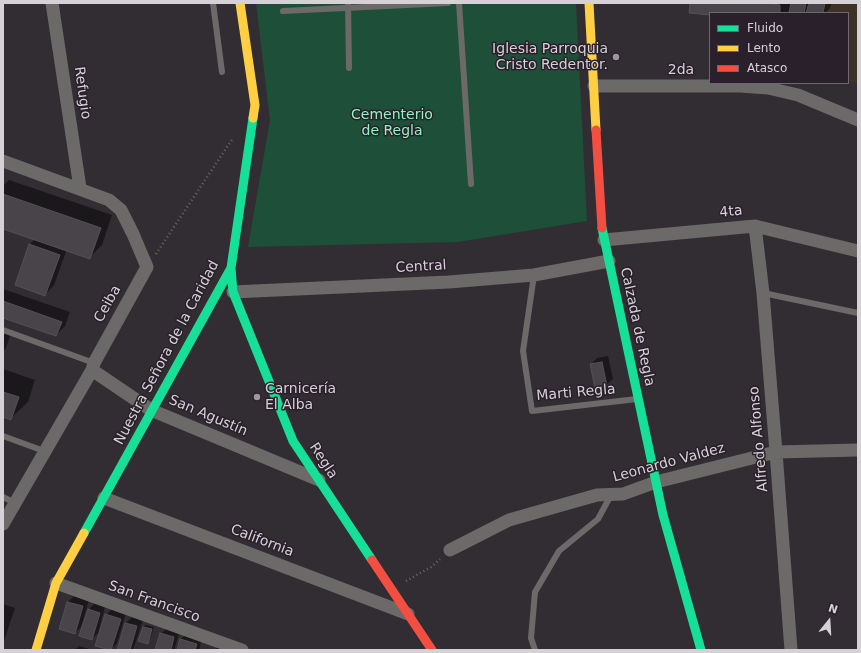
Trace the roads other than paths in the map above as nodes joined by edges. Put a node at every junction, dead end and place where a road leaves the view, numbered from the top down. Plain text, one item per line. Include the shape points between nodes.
1 (52, 3) edge
2 (213, 3) edge
3 (240, 3) edge
4 (448, 3) edge
5 (459, 3) edge
6 (589, 3) edge
7 (348, 6) edge
8 (283, 11) dead end
9 (350, 68) dead end
10 (222, 72) dead end
11 (594, 86) junction
12 (858, 120) edge
13 (3, 162) edge
14 (471, 184) dead end
15 (80, 188) junction
16 (755, 226) junction
17 (604, 240) junction
18 (858, 251) edge
19 (609, 261) junction
20 (231, 268) junction
21 (534, 275) junction
22 (233, 292) junction
23 (763, 293) junction
24 (858, 313) edge
25 (3, 330) edge
26 (93, 366) junction
27 (638, 398) junction
28 (151, 410) junction
29 (3, 436) edge
30 (858, 450) edge
31 (44, 451) junction
32 (776, 452) junction
33 (319, 480) junction
34 (656, 482) junction
35 (611, 495) junction
36 (3, 497) edge
37 (104, 498) junction
38 (15, 503) junction
39 (3, 524) edge
40 (450, 550) road end
41 (56, 584) junction
42 (408, 614) junction
43 (36, 650) edge
44 (242, 650) edge
45 (432, 650) edge
46 (535, 650) edge
47 (701, 650) edge
48 (791, 650) edge

1 - 15 street, Refugio
2 - 10 lane
3 - 20 street, Nuestra Señora de la Caridad via 255,105
4 - 7 lane
5 - 14 lane
6 - 11 street, Calzada de Regla
7 - 8 lane
7 - 9 lane
11 - 12 street, 2da via 768,88 798,96
11 - 17 street, Calzada de Regla
13 - 15 street
15 - 26 street, Ceiba via 109,200 121,210 147,267
16 - 17 street, 4ta
16 - 18 street, 4ta
16 - 23 street, Alfredo Alfonso
17 - 19 street, Calzada de Regla
19 - 21 street, Central
19 - 27 street, Calzada de Regla
20 - 22 street, Regla
20 - 28 street, Nuestra Señora de la Caridad
21 - 22 street, Central via 449,282
21 - 27 lane, Marti Regla via 523,352 532,411
22 - 33 street, Regla via 294,441
23 - 24 lane
23 - 32 street, Alfredo Alfonso
25 - 26 lane
26 - 28 street, San Agustín
26 - 31 street, Ceiba
27 - 34 street, Calzada de Regla
28 - 33 street, San Agustín
28 - 37 street, Nuestra Señora de la Caridad
29 - 31 lane
30 - 32 street, Leonardo Valdez
31 - 38 street, Ceiba
32 - 34 street, Leonardo Valdez
32 - 48 street, Alfredo Alfonso
33 - 42 street, Regla
34 - 35 street, Leonardo Valdez via 623,494
34 - 47 street, Calzada de Regla
35 - 40 street, Leonardo Valdez via 597,495 509,520
35 - 46 lane via 598,520 559,551 535,592 531,638
36 - 38 lane
37 - 41 street, Nuestra Señora de la Caridad
37 - 42 street, California
38 - 39 street, Ceiba
41 - 43 street, Nuestra Señora de la Caridad
41 - 44 street, San Francisco
42 - 45 street, Regla

